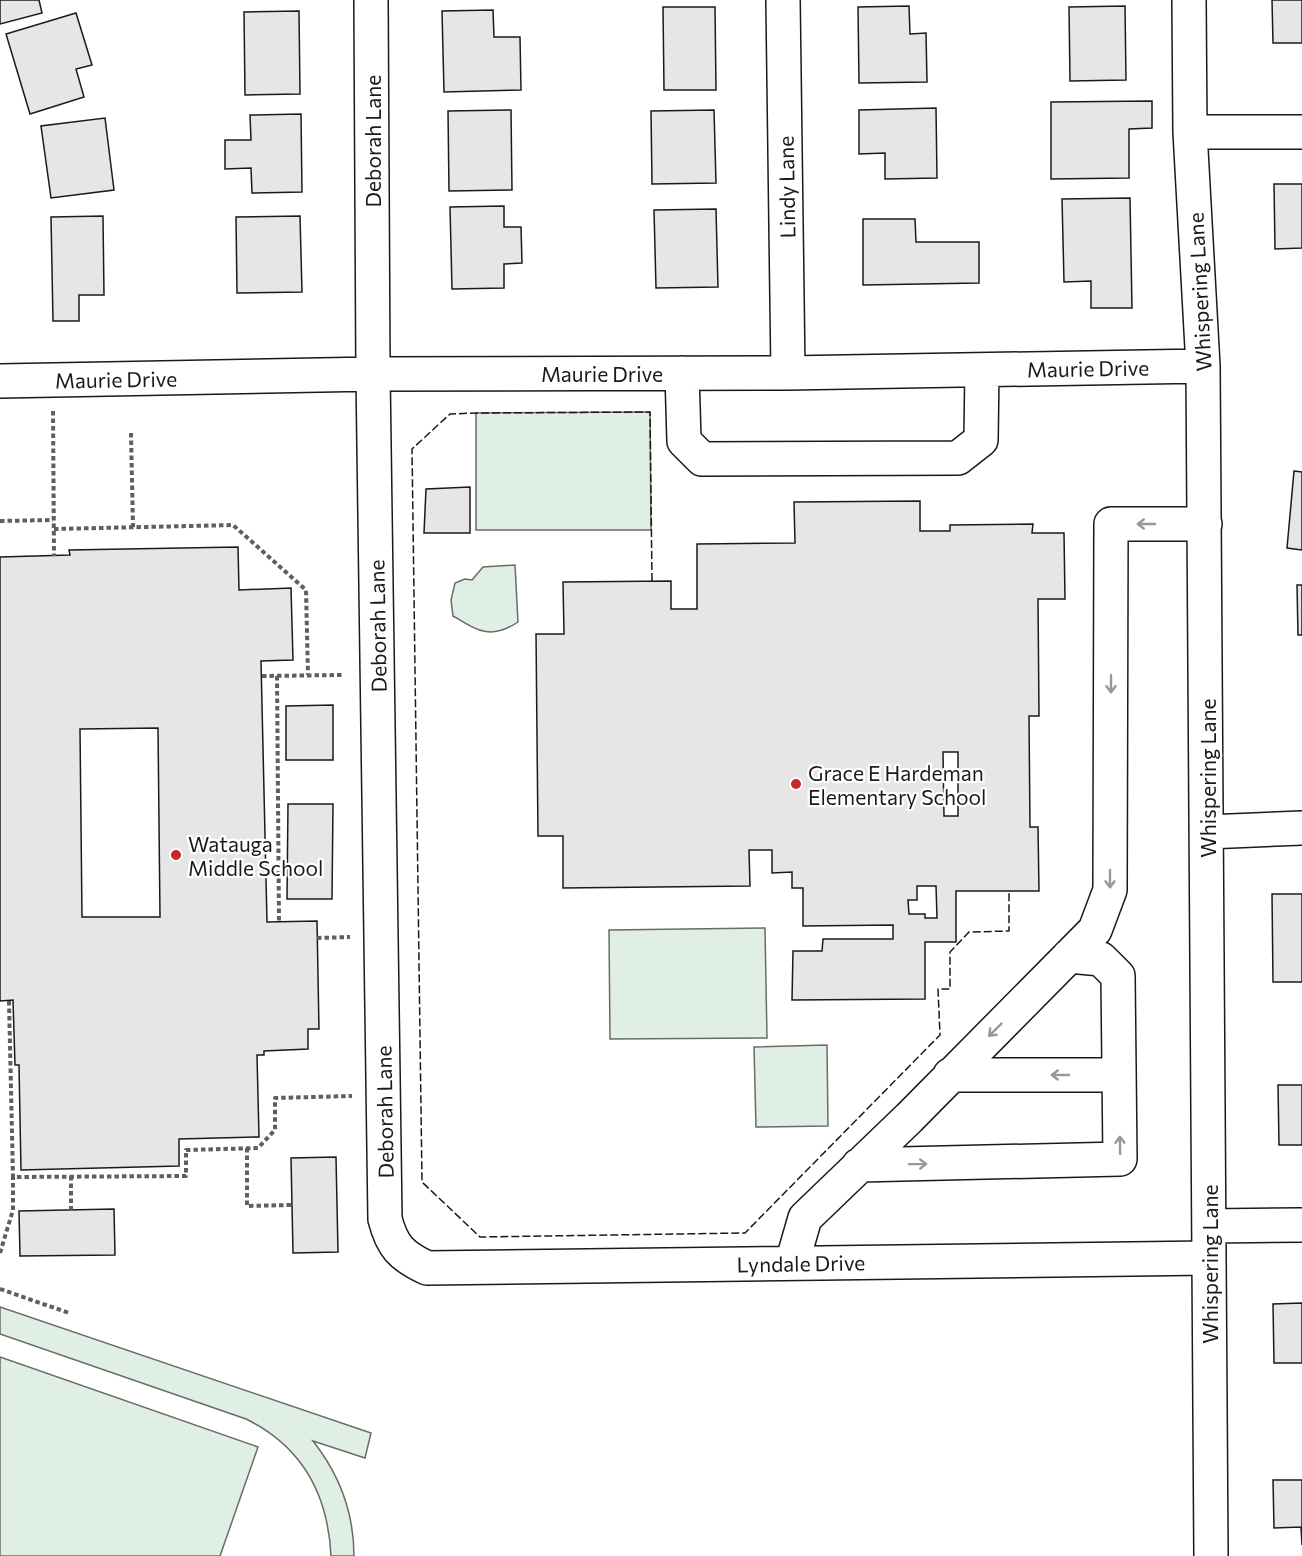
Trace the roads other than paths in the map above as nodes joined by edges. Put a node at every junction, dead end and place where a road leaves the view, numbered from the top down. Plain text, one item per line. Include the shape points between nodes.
1 (371, 0) edge
2 (783, 0) edge
3 (1189, 0) edge
4 (1190, 132) junction
5 (1302, 132) edge
6 (1203, 366) junction
7 (982, 370) junction
8 (682, 373) junction
9 (788, 373) junction
10 (373, 374) junction
11 (0, 381) edge
12 (1205, 524) junction
13 (1302, 828) edge
14 (1207, 832) junction
15 (1069, 956) junction
16 (950, 1075) junction
17 (1119, 1075) junction
18 (859, 1166) junction
19 (1302, 1225) edge
20 (1209, 1226) junction
21 (398, 1250) joint
22 (1209, 1258) junction
23 (792, 1263) junction
24 (1211, 1556) edge

1 - 10 street, Deborah Lane
2 - 9 street, Lindy Lane
3 - 4 street, Whispering Lane
4 - 5 street
4 - 6 street, Whispering Lane
6 - 7 street, Maurie Drive
6 - 12 street, Whispering Lane
7 - 8 street via 981,441 958,458 702,459 684,441
7 - 9 street, Maurie Drive
8 - 9 street, Maurie Drive
8 - 10 street, Maurie Drive
10 - 11 street, Maurie Drive
10 - 21 street, Deborah Lane via 385,1219
12 - 14 street, Whispering Lane
12 -> 15 street via 1111,524 1110,890 1095,930
13 - 14 street
14 - 20 street, Whispering Lane
15 -> 16 street
15 - 17 street via 1101,959 1118,976
17 -> 16 street
16 - 18 street
18 -> 17 street via 1120,1159
18 - 23 street via 805,1218
19 - 20 street
20 - 22 street, Whispering Lane
21 - 23 street, Lyndale Drive via 427,1268
22 - 23 street, Lyndale Drive
22 - 24 street, Whispering Lane

